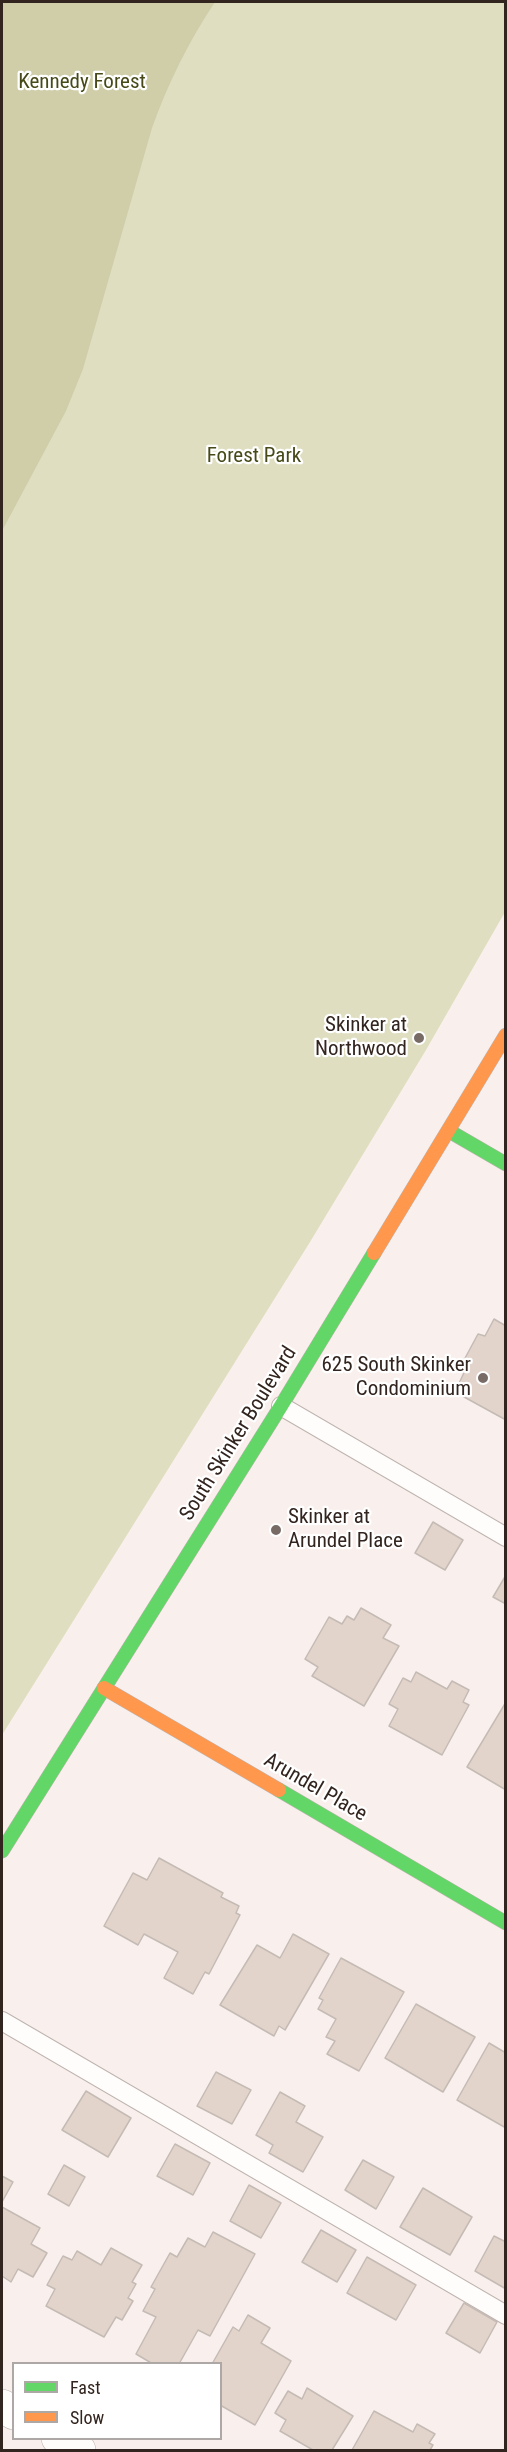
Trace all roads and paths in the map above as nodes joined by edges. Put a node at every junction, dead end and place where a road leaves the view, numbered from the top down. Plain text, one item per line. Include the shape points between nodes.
1 (506, 1035) edge
2 (449, 1131) junction
3 (506, 1164) edge
4 (281, 1406) junction
5 (506, 1537) edge
6 (104, 1688) junction
7 (2, 1851) edge
8 (506, 1923) edge
9 (2, 2021) edge
10 (506, 2315) edge
11 (60, 2440) edge
12 (79, 2451) edge

1 - 2 main road, South Skinker Boulevard
2 - 3 main road
2 - 4 main road, South Skinker Boulevard
4 - 5 lane
4 - 6 main road, South Skinker Boulevard
6 - 7 main road, South Skinker Boulevard
6 - 8 main road, Arundel Place
9 - 10 lane
11 - 12 street

